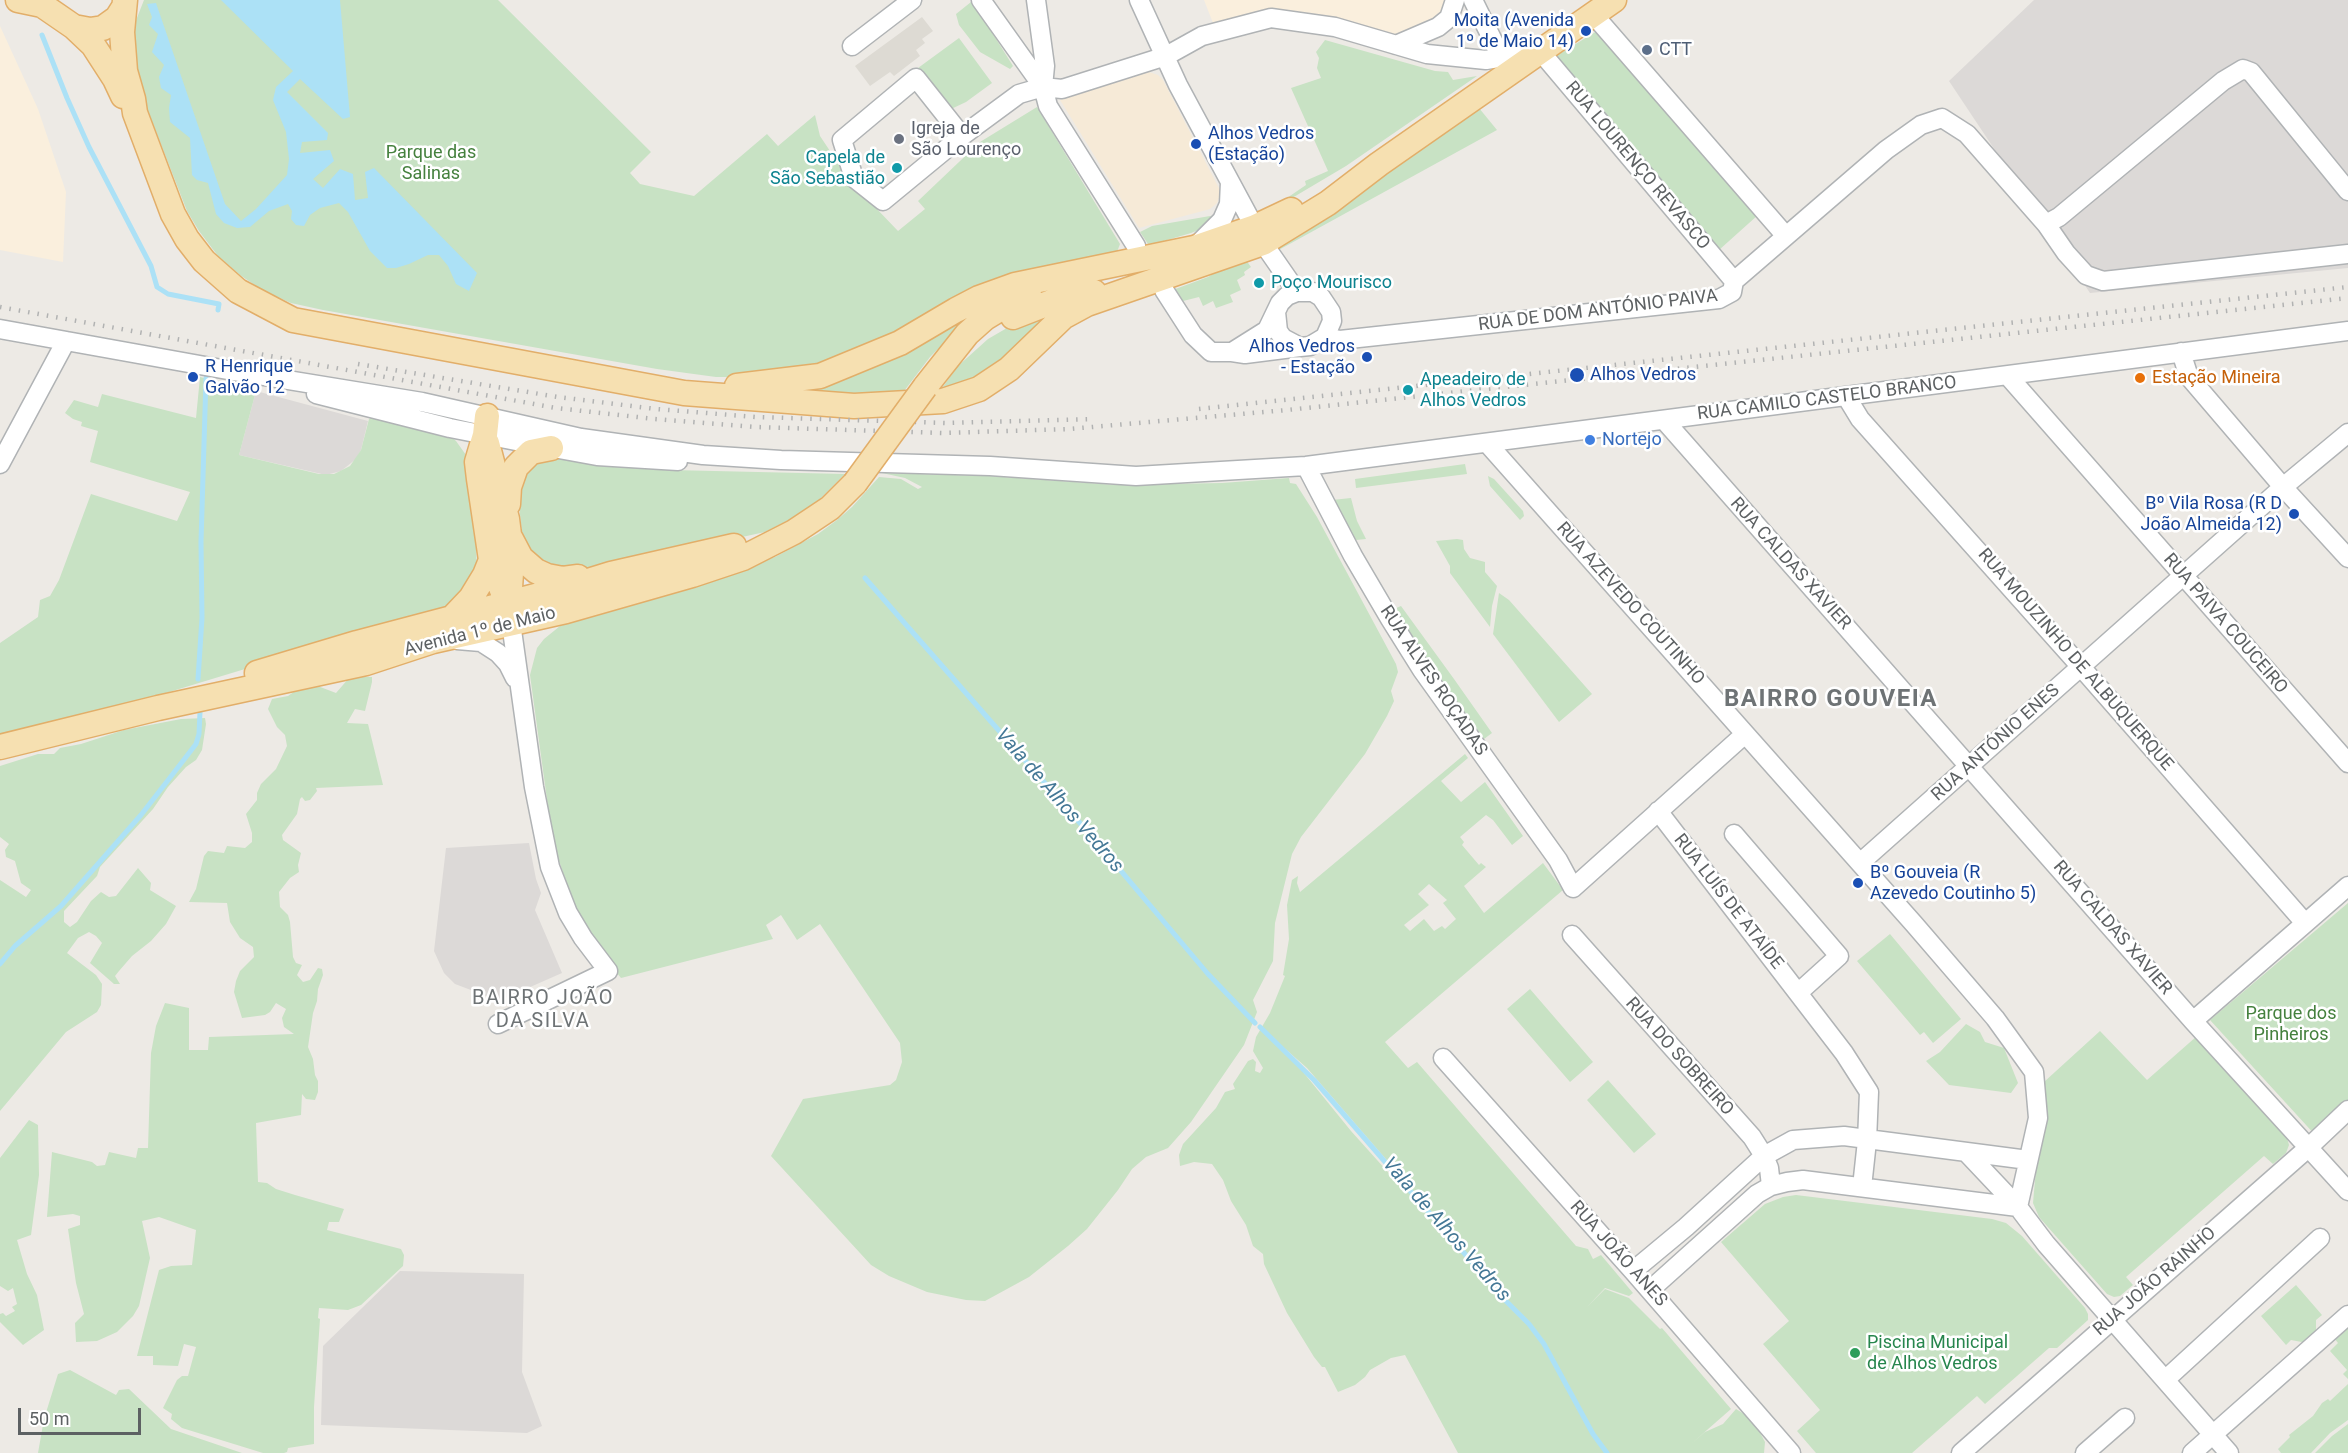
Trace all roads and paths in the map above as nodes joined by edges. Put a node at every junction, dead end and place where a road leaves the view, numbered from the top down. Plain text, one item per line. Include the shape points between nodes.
1 (18, 0) edge
2 (51, 0) edge
3 (981, 0) edge
4 (1036, 0) edge
5 (1139, 0) edge
6 (1455, 0) edge
7 (1473, 0) edge
8 (1614, 0) edge
9 (900, 3) edge
10 (125, 4) edge
11 (1593, 14) junction
12 (69, 24) junction
13 (1396, 45) junction
14 (852, 46) dead end
15 (1540, 51) junction
16 (1166, 57) junction
17 (1501, 57) junction
18 (1043, 87) junction
19 (135, 113) junction
20 (962, 136) junction
21 (1230, 182) junction
22 (2348, 191) edge
23 (2046, 224) junction
24 (1259, 235) junction
25 (1785, 235) junction
26 (1136, 246) dead end
27 (1194, 248) junction
28 (2348, 254) edge
29 (1102, 269) junction
30 (1734, 280) junction
31 (1154, 287) junction
32 (1297, 292) junction
33 (1276, 312) junction
34 (0, 329) edge
35 (2348, 331) edge
36 (1325, 337) junction
37 (66, 341) junction
38 (1300, 347) junction
39 (1232, 352) junction
40 (2181, 352) junction
41 (944, 361) junction
42 (2008, 376) junction
43 (684, 393) junction
44 (1846, 396) junction
45 (1664, 420) junction
46 (486, 426) junction
47 (2348, 433) edge
48 (1487, 443) junction
49 (551, 448) junction
50 (781, 460) junction
51 (0, 464) edge
52 (1306, 466) junction
53 (2283, 487) junction
54 (508, 528) junction
55 (794, 532) junction
56 (2348, 558) edge
57 (490, 560) junction
58 (611, 574) junction
59 (2183, 576) junction
60 (510, 613) junction
61 (451, 619) junction
62 (433, 641) junction
63 (2082, 667) junction
64 (519, 688) junction
65 (158, 708) junction
66 (1745, 734) junction
67 (0, 747) edge
68 (2348, 764) edge
69 (1970, 766) junction
70 (1658, 812) junction
71 (1734, 834) dead end
72 (1860, 863) junction
73 (2348, 886) edge
74 (2305, 923) junction
75 (1572, 935) dead end
76 (1798, 993) junction
77 (2193, 1021) junction
78 (498, 1024) dead end
79 (1443, 1058) dead end
80 (2348, 1110) edge
81 (1867, 1141) junction
82 (2308, 1148) junction
83 (1966, 1152) junction
84 (1764, 1156) junction
85 (2028, 1160) junction
86 (1771, 1186) junction
87 (1862, 1187) junction
88 (2348, 1191) edge
89 (2018, 1207) junction
90 (2320, 1238) dead end
91 (1634, 1271) junction
92 (1650, 1290) junction
93 (2348, 1315) edge
94 (2112, 1320) junction
95 (2165, 1380) junction
96 (2125, 1418) dead end
97 (2212, 1434) junction
98 (1791, 1453) edge
99 (1961, 1453) edge
100 (2085, 1453) edge
101 (2192, 1453) edge
102 (2229, 1453) edge

1 - 12 main road via 42,5
2 - 12 main road
3 - 18 street
4 - 18 street via 1045,66
5 - 16 street
6 - 13 street via 1449,18 1438,27
7 - 17 street
8 - 11 main road
9 - 14 street
10 - 12 main road via 117,18 103,28 90,30
10 - 19 main road via 123,55
11 - 15 main road
11 - 25 street
12 - 19 main road via 93,45
13 - 16 street via 1335,27 1271,18 1202,36
13 - 17 street via 1427,54 1486,60
15 - 17 street
15 - 24 main road via 1378,164
15 - 30 street, RUA LOURENÇO REVASCO
16 - 18 street via 1062,89
16 - 21 street
18 - 20 street via 1018,94
18 - 26 street via 1048,106
19 - 43 main road via 174,214 204,261 238,291 293,320
20 - 20 street via 883,201 854,178 842,140 916,78
21 - 24 street
21 - 27 street via 1229,204 1222,220
22 - 23 street via 2252,72 2242,69
23 - 25 street, RUA DE DOM ANTÓNIO PAIVA via 1967,134 1942,118 1921,124
23 - 28 street, RUA DE DOM ANTÓNIO PAIVA via 2086,275 2103,281
24 - 27 main road
24 - 31 main road
24 - 32 street
25 - 30 street, RUA DE DOM ANTÓNIO PAIVA
27 - 29 main road
29 - 41 main road via 1008,304 967,334
29 - 43 main road via 1043,278 979,298 900,343 820,376
30 - 36 street, RUA DE DOM ANTÓNIO PAIVA via 1732,292 1719,299 1340,340
31 - 39 street via 1211,352
31 - 41 main road via 1054,301 986,331
31 - 43 main road via 1087,304 1063,317 1009,369 979,389 943,401 854,406
32 - 33 street via 1287,296
32 - 36 street via 1313,292 1327,303 1332,321
33 - 38 street via 1278,331
33 - 39 street via 1267,330
34 - 37 street
35 - 40 street, RUA CAMILO CASTELO BRANCO
36 - 38 street
37 - 46 street via 233,371 387,413
37 - 51 street
38 - 39 street
40 - 42 street, RUA CAMILO CASTELO BRANCO
40 - 53 street via 2189,377
41 - 55 main road, Avenida 1º de Maio, bridge via 855,483 830,508
42 - 44 street, RUA CAMILO CASTELO BRANCO
42 - 59 street, RUA PAIVA COUCEIRO
44 - 45 street, RUA CAMILO CASTELO BRANCO
44 - 63 street, RUA MOUZINHO DE ALBUQUERQUE via 1860,419
45 - 48 street, RUA CAMILO CASTELO BRANCO
45 - 69 street, RUA CALDAS XAVIER
46 - 49 street
46 - 50 street via 703,455
46 - 54 main road
46 - 57 main road via 477,462
47 - 53 street, RUA ANTÓNIO ENES
48 - 52 street, RUA CAMILO CASTELO BRANCO
48 - 66 street, RUA AZEVEDO COUTINHO
49 - 50 street via 652,461
49 - 54 main road via 531,452 516,466 509,486
50 - 52 street, RUA CAMILO CASTELO BRANCO via 938,463 1136,476
52 - 70 street, RUA ALVES ROÇADAS via 1403,640 1558,860 1573,888
53 - 56 street
53 - 59 street, RUA ANTÓNIO ENES
54 - 58 main road via 521,558 547,576 562,579
54 - 60 main road via 513,572
55 - 58 main road, Avenida 1º de Maio
55 - 60 main road, Avenida 1º de Maio via 743,558 566,611
57 - 60 main road
57 - 61 main road via 471,598
58 - 60 main road, Avenida 1º de Maio
59 - 63 street, RUA ANTÓNIO ENES
59 - 68 street, RUA PAIVA COUCEIRO
60 - 61 main road, Avenida 1º de Maio
60 - 62 main road, Avenida 1º de Maio
60 - 64 street
61 - 65 main road, Avenida 1º de Maio via 274,668
62 - 64 street via 481,642 503,658
62 - 65 main road, Avenida 1º de Maio via 366,663
63 - 69 street, RUA ANTÓNIO ENES
63 - 74 street, RUA MOUZINHO DE ALBUQUERQUE
64 - 78 street via 550,867 568,913 608,971
65 - 67 main road, Avenida 1º de Maio
66 - 70 street
66 - 72 street, RUA AZEVEDO COUTINHO
69 - 72 street, RUA ANTÓNIO ENES
69 - 77 street, RUA CALDAS XAVIER
70 - 76 street, RUA LUÍS DE ATAÍDE
71 - 76 street via 1839,956
72 - 85 street, RUA AZEVEDO COUTINHO via 1995,1018 2034,1072 2038,1118
73 - 74 street
74 - 77 street
75 - 84 street, RUA DO SOBREIRO via 1752,1137
76 - 81 street, RUA LUÍS DE ATAÍDE via 1869,1092
77 - 82 street, RUA CALDAS XAVIER
79 - 91 street, RUA JOÃO ANES
80 - 82 street, RUA JOÃO RAINHO
81 - 83 street
81 - 84 street via 1844,1137 1793,1140
81 - 87 street, RUA LUÍS DE ATAÍDE
82 - 88 street, RUA CALDAS XAVIER
82 - 94 street, RUA JOÃO RAINHO
83 - 85 street
83 - 89 street
84 - 86 street, RUA DO SOBREIRO
84 - 91 street
85 - 89 street, RUA AZEVEDO COUTINHO
86 - 87 street via 1803,1180
86 - 92 street via 1757,1194
87 - 89 street
89 - 94 street
90 - 95 street
91 - 92 street, RUA JOÃO ANES
92 - 98 street, RUA JOÃO ANES
93 - 97 street
94 - 95 street
94 - 99 street, RUA JOÃO RAINHO
95 - 97 street
96 - 100 street
97 - 101 street
97 - 102 street

